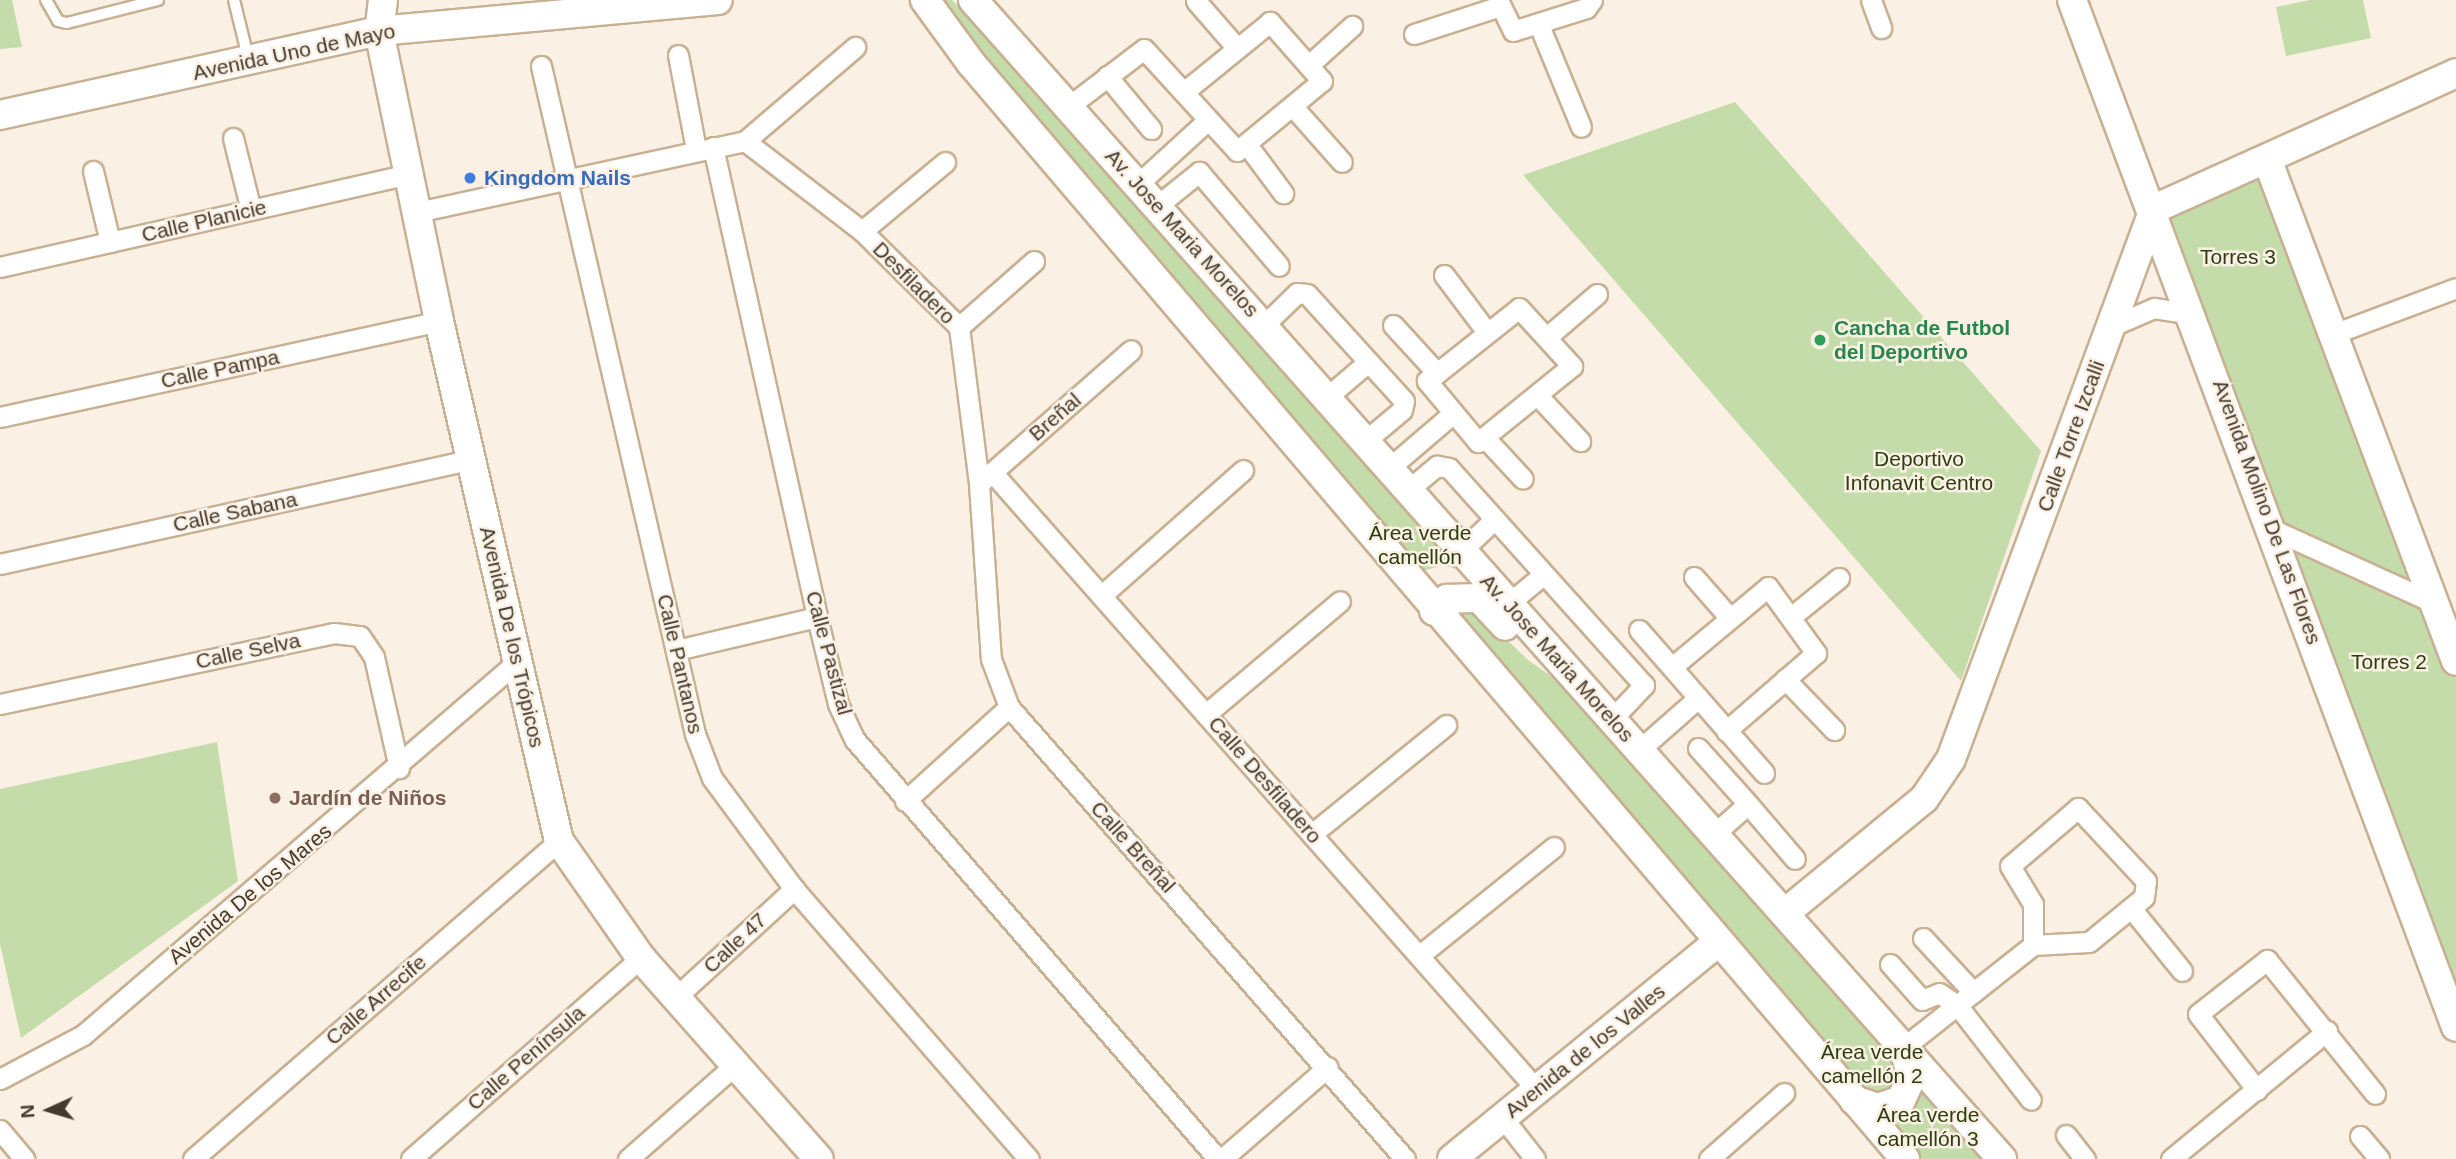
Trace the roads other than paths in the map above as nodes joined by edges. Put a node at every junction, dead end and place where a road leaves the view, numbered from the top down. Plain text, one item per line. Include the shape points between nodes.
1 (46, 0) edge
2 (158, 0) edge
3 (234, 0) edge
4 (383, 0) edge
5 (718, 0) edge
6 (925, 0) edge
7 (973, 0) edge
8 (1592, 0) edge
9 (1871, 0) edge
10 (2072, 0) edge
11 (1196, 1) edge
12 (1499, 3) edge
13 (1539, 25) junction
14 (1352, 26) dead end
15 (1881, 28) dead end
16 (379, 32) junction
17 (1414, 34) dead end
18 (855, 47) dead end
19 (1237, 48) junction
20 (678, 55) dead end
21 (249, 60) junction
22 (1310, 64) junction
23 (541, 65) dead end
24 (2456, 73) edge
25 (1107, 76) junction
26 (1185, 91) junction
27 (1069, 106) junction
28 (0, 108) edge
29 (1294, 108) junction
30 (28, 109) junction
31 (0, 115) edge
32 (1208, 120) junction
33 (1581, 127) dead end
34 (1151, 129) dead end
35 (233, 138) dead end
36 (745, 141) junction
37 (1248, 146) junction
38 (705, 148) junction
39 (2267, 159) junction
40 (944, 162) dead end
41 (1342, 162) dead end
42 (93, 171) dead end
43 (409, 174) junction
44 (568, 180) junction
45 (1139, 183) junction
46 (1283, 193) dead end
47 (1158, 205) junction
48 (2154, 209) junction
49 (251, 210) junction
50 (417, 212) junction
51 (862, 231) junction
52 (110, 242) junction
53 (1034, 261) dead end
54 (1279, 266) dead end
55 (0, 267) edge
56 (1444, 275) dead end
57 (2456, 288) edge
58 (1597, 294) dead end
59 (2193, 314) junction
60 (439, 321) junction
61 (1393, 325) dead end
62 (1264, 326) junction
63 (2112, 326) junction
64 (958, 327) junction
65 (1487, 332) junction
66 (2333, 334) junction
67 (1547, 337) junction
68 (1131, 350) dead end
69 (1368, 362) junction
70 (1437, 373) junction
71 (1538, 396) junction
72 (1327, 397) junction
73 (1451, 415) junction
74 (0, 417) edge
75 (1486, 439) junction
76 (1580, 440) dead end
77 (1365, 441) junction
78 (470, 460) junction
79 (1389, 468) junction
80 (1243, 470) dead end
81 (986, 478) junction
82 (1523, 479) dead end
83 (1408, 490) junction
84 (1495, 519) junction
85 (2274, 530) junction
86 (1462, 550) junction
87 (0, 564) edge
88 (1543, 575) junction
89 (1694, 577) dead end
90 (1839, 578) dead end
91 (1103, 594) junction
92 (1340, 601) dead end
93 (1509, 603) junction
94 (2434, 603) junction
95 (1434, 611) junction
96 (817, 617) junction
97 (1729, 617) junction
98 (1791, 617) junction
99 (1639, 630) dead end
100 (2453, 643) edge
101 (676, 650) junction
102 (517, 662) junction
103 (1672, 667) junction
104 (1785, 679) junction
105 (1582, 685) junction
106 (1698, 698) junction
107 (0, 704) edge
108 (1009, 707) junction
109 (1206, 714) junction
110 (1612, 719) junction
111 (1446, 725) dead end
112 (1835, 730) dead end
113 (1726, 731) junction
114 (1698, 748) dead end
115 (1639, 750) junction
116 (398, 768) junction
117 (1764, 773) dead end
118 (905, 802) junction
119 (1748, 804) junction
120 (1312, 834) junction
121 (1714, 834) junction
122 (559, 841) junction
123 (1554, 847) dead end
124 (1795, 859) dead end
125 (794, 889) junction
126 (2131, 908) junction
127 (1784, 914) junction
128 (1923, 939) dead end
129 (1718, 942) junction
130 (2033, 945) junction
131 (1420, 955) junction
132 (641, 957) junction
133 (1890, 964) dead end
134 (2182, 971) dead end
135 (1973, 992) junction
136 (677, 996) junction
137 (1957, 1005) junction
138 (2456, 1027) edge
139 (2327, 1031) junction
140 (1904, 1047) junction
141 (735, 1065) junction
142 (1328, 1067) junction
143 (0, 1079) edge
144 (1537, 1090) junction
145 (2257, 1090) junction
146 (1784, 1093) dead end
147 (2375, 1094) dead end
148 (1854, 1100) junction
149 (2031, 1100) dead end
150 (1503, 1118) junction
151 (0, 1130) edge
152 (2066, 1135) dead end
153 (2360, 1136) dead end
154 (24, 1159) edge
155 (193, 1159) edge
156 (411, 1159) edge
157 (628, 1159) edge
158 (819, 1159) edge
159 (1029, 1159) edge
160 (1220, 1159) edge
161 (1405, 1159) edge
162 (1452, 1159) edge
163 (1535, 1159) edge
164 (1709, 1159) edge
165 (1905, 1159) edge
166 (2001, 1159) edge
167 (2085, 1159) edge
168 (2171, 1159) edge
169 (2379, 1159) edge

1 - 2 lane via 58,21 67,23
3 - 21 lane
4 - 16 main road, Avenida De los Trópicos
5 - 16 main road, Avenida Uno de Mayo
6 - 95 main road via 971,63
7 - 27 main road, Av. Jose Maria Morelos
8 - 13 street
9 - 15 street
10 - 48 main road, Avenida Molino De Las Flores
11 - 19 street
12 - 13 street via 1513,31
12 - 17 street
13 - 33 street
14 - 22 street
16 - 21 main road, Avenida Uno de Mayo
16 - 43 main road, Avenida De los Trópicos
18 - 36 street
19 - 22 street via 1270,22
19 - 26 street
20 - 38 street, Calle Pastizal
21 - 30 main road, Avenida Uno de Mayo
22 - 29 street via 1322,81
23 - 44 street, Calle Pantanos
24 - 39 main road
25 - 26 street via 1144,49
25 - 27 street
25 - 34 street
26 - 32 street
27 - 45 main road, Av. Jose Maria Morelos
28 - 30 street
29 - 37 street
29 - 41 street
30 - 31 main road, Avenida Uno de Mayo
32 - 37 street via 1233,150
32 - 45 street
35 - 49 street
36 - 38 street
36 - 51 street, Desfiladero
37 - 46 street
38 - 44 street
38 - 96 street, Calle Pastizal
39 - 48 main road
39 - 66 main road
40 - 51 street
42 - 52 street
43 - 49 street, Calle Planicie
43 - 50 main road, Avenida De los Trópicos
44 - 50 street
44 - 101 street, Calle Pantanos
45 - 47 main road, Av. Jose Maria Morelos
47 - 54 street via 1199,172
47 - 62 main road, Av. Jose Maria Morelos
48 - 59 main road, Avenida Molino De Las Flores
48 - 63 main road, Calle Torre Izcalli
49 - 52 street, Calle Planicie
50 - 60 main road, Avenida De los Trópicos
51 - 64 street, Desfiladero
52 - 55 street, Calle Planicie
53 - 64 street
56 - 65 street
57 - 66 street
58 - 67 street
59 - 63 street via 2154,308
59 - 85 main road, Avenida Molino De Las Flores
60 - 74 street, Calle Pampa
60 - 78 main road, Avenida De los Trópicos
61 - 70 street
62 - 69 street via 1302,291
62 - 72 main road, Av. Jose Maria Morelos
63 - 127 main road, Calle Torre Izcalli via 1951,759 1924,799
64 - 81 street, Desfiladero
65 - 67 street via 1519,308
65 - 70 street
66 - 94 main road
67 - 71 street via 1572,366
68 - 81 street, Breñal
69 - 72 street
69 - 77 street via 1404,405
70 - 73 street via 1426,385
71 - 75 street
71 - 76 street
72 - 77 main road, Av. Jose Maria Morelos
73 - 75 street via 1478,442
73 - 79 street
75 - 82 street
77 - 79 main road, Av. Jose Maria Morelos
78 - 87 street, Calle Sabana
78 - 102 main road, Avenida De los Trópicos
79 - 83 main road, Av. Jose Maria Morelos
80 - 91 street
81 - 91 street, Calle Desfiladero
81 - 108 street, Calle Breñal via 991,659
83 - 84 street via 1442,464
83 - 86 main road, Av. Jose Maria Morelos
84 - 86 street
84 - 88 street
85 - 94 street
85 - 138 main road, Avenida Molino De Las Flores
86 - 93 main road, Av. Jose Maria Morelos
88 - 93 street
88 - 110 street via 1644,685
89 - 97 street
90 - 98 street
91 - 109 street, Calle Desfiladero
92 - 109 street
93 - 105 main road, Av. Jose Maria Morelos
94 - 100 main road
95 - 105 main road via 1447,599 1479,598 1536,658
95 - 129 main road
96 - 101 street
96 - 118 street, Calle Pastizal via 838,704 855,740
97 - 98 street via 1765,586
97 - 103 street
98 - 104 street via 1817,650
99 - 103 street
101 - 125 street, Calle Pantanos via 712,778
102 - 116 street, Avenida De los Mares
102 - 122 main road, Avenida De los Trópicos
103 - 106 street
104 - 112 street
104 - 113 street
105 - 110 main road, Av. Jose Maria Morelos
106 - 113 street
106 - 115 street
107 - 116 street, Calle Selva via 334,633 360,636 374,657
108 - 118 street
108 - 142 street, Calle Breñal
109 - 120 street, Calle Desfiladero
110 - 115 main road, Av. Jose Maria Morelos
111 - 120 street
113 - 117 street
114 - 119 street
115 - 121 main road, Av. Jose Maria Morelos
116 - 143 street, Avenida De los Mares via 83,1035
118 - 160 street, Calle Pastizal
119 - 121 street
119 - 124 street
120 - 131 street, Calle Desfiladero
121 - 127 main road, Av. Jose Maria Morelos
122 - 132 main road, Avenida De los Trópicos
122 - 155 street, Calle Arrecife
123 - 131 street
125 - 136 street, Calle 47
125 - 159 street, Calle Pantanos
126 - 130 street via 2089,942
126 - 130 street via 2144,897 2147,881 2086,811 2072,809 2010,866 2033,904
126 - 134 street
127 - 140 main road, Av. Jose Maria Morelos
128 - 135 street
129 - 144 main road, Avenida de los Valles
129 - 148 main road
130 - 135 street
131 - 144 street, Calle Desfiladero
132 - 136 main road, Avenida De los Trópicos
132 - 156 street, Calle Península
133 - 137 street via 1922,1000 1939,993
135 - 137 street
136 - 141 main road, Avenida De los Trópicos
137 - 140 street
137 - 149 street
139 - 145 street
139 - 145 street via 2267,960 2202,1009 2201,1022
139 - 147 street
140 - 148 main road via 1912,1076 1901,1100 1877,1108
140 - 166 main road, Av. Jose Maria Morelos
141 - 157 street
141 - 158 main road, Avenida De los Trópicos
142 - 160 street
142 - 161 street, Calle Breñal
144 - 150 main road, Avenida de los Valles
145 - 168 street
146 - 164 street
148 - 165 main road
150 - 162 main road, Avenida de los Valles
150 - 163 street
151 - 154 street
152 - 167 street
153 - 169 street

